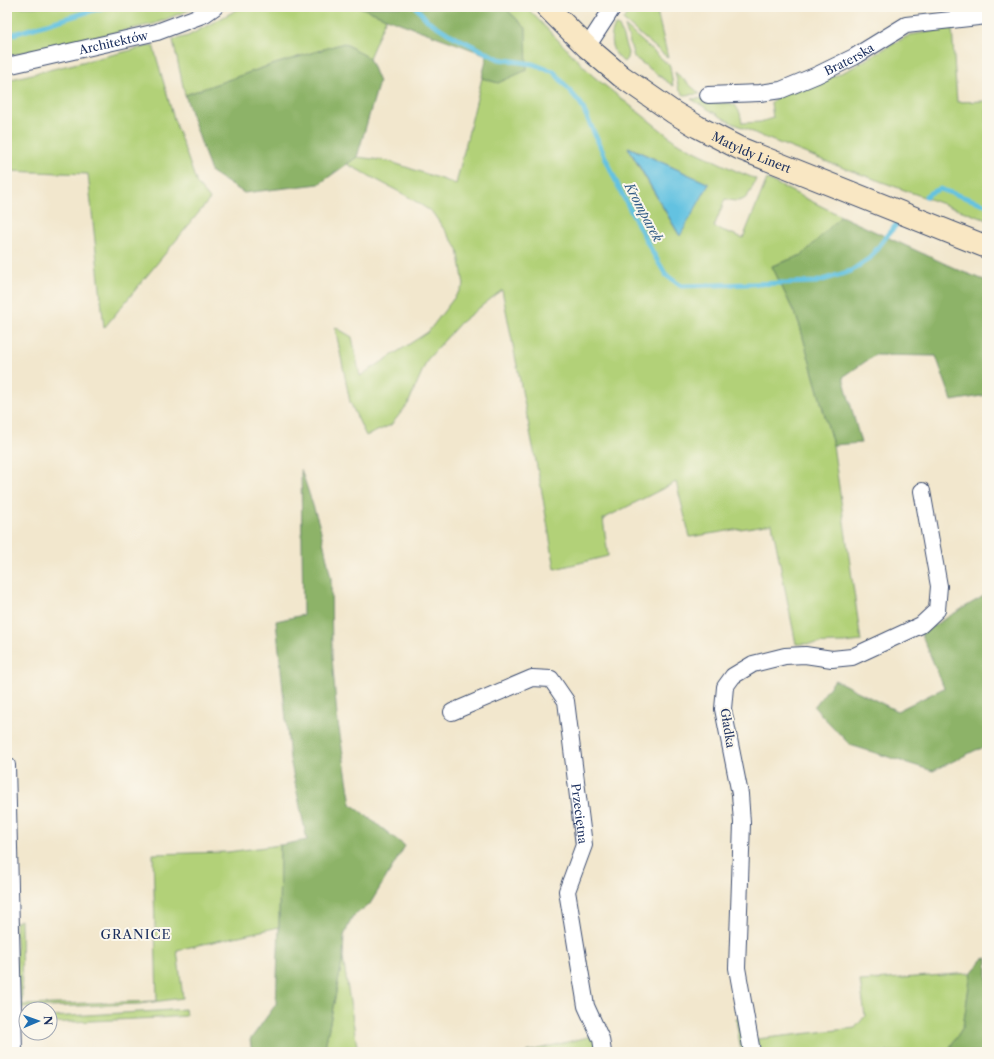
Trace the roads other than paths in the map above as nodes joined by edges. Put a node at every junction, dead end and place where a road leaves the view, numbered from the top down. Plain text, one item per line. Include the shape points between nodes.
1 (215, 7) edge
2 (547, 7) edge
3 (613, 7) edge
4 (987, 16) edge
5 (587, 47) junction
6 (7, 66) edge
7 (708, 95) dead end
8 (987, 246) edge
9 (922, 491) dead end
10 (452, 712) dead end
11 (7, 765) edge
12 (14, 1052) edge
13 (603, 1052) edge
14 (752, 1052) edge

1 - 6 street, Architektów via 204,14 157,32
2 - 5 street, Matyldy Linert
3 - 5 street
4 - 7 street, Braterska via 906,26 817,75 781,90
5 - 8 street, Matyldy Linert via 621,76 673,112 739,148
9 - 14 street, Gładka via 939,586 937,610 921,625 852,657 832,659 805,655 785,656 753,664 733,676 725,687 724,708 740,794 742,823 737,968
10 - 13 street, Przeciętna via 532,678 551,679 566,700 584,845 567,891 586,1006 601,1039
11 - 12 street

